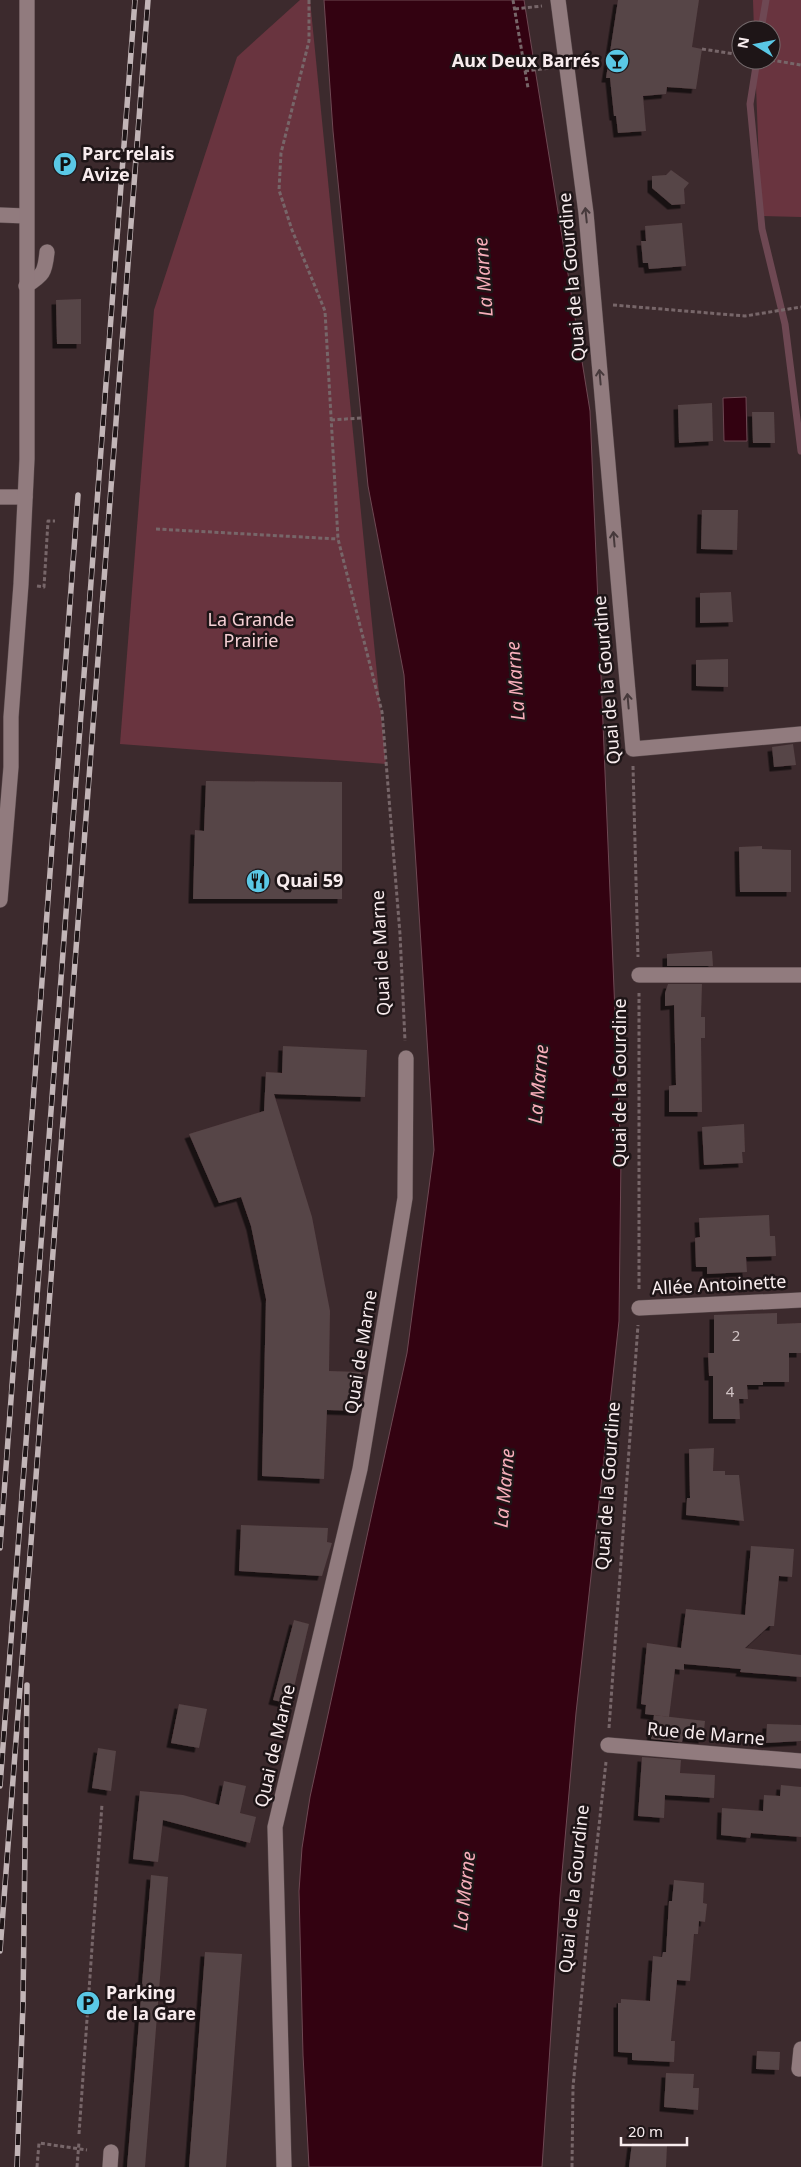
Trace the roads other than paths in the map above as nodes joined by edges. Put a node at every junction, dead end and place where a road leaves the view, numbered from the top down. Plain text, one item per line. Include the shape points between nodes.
1 (28, 0) edge
2 (558, 0) edge
3 (0, 215) edge
4 (26, 216) junction
5 (47, 252) dead end
6 (26, 286) junction
7 (0, 497) edge
8 (25, 497) junction
9 (801, 734) edge
10 (1, 876) edge
11 (0, 900) edge
12 (639, 975) road end
13 (801, 975) edge
14 (406, 1058) road end
15 (801, 1300) edge
16 (639, 1308) road end
17 (608, 1745) road end
18 (801, 1761) edge
19 (801, 2049) edge
20 (800, 2069) dead end
21 (111, 2152) dead end
22 (110, 2167) edge
23 (284, 2167) edge

1 - 4 street
9 -> 2 street, Quai de la Gourdine via 633,749 586,213
3 - 4 street
4 - 6 street
5 - 6 street via 42,276
6 - 8 street
7 - 8 street
8 - 10 street via 11,717 11,767
10 - 11 street
12 - 13 street
14 - 23 street, Quai de Marne via 405,1198 360,1469 275,1827
15 - 16 street, Allée Antoinette
17 - 18 street, Rue de Marne
19 - 20 street
21 - 22 street

